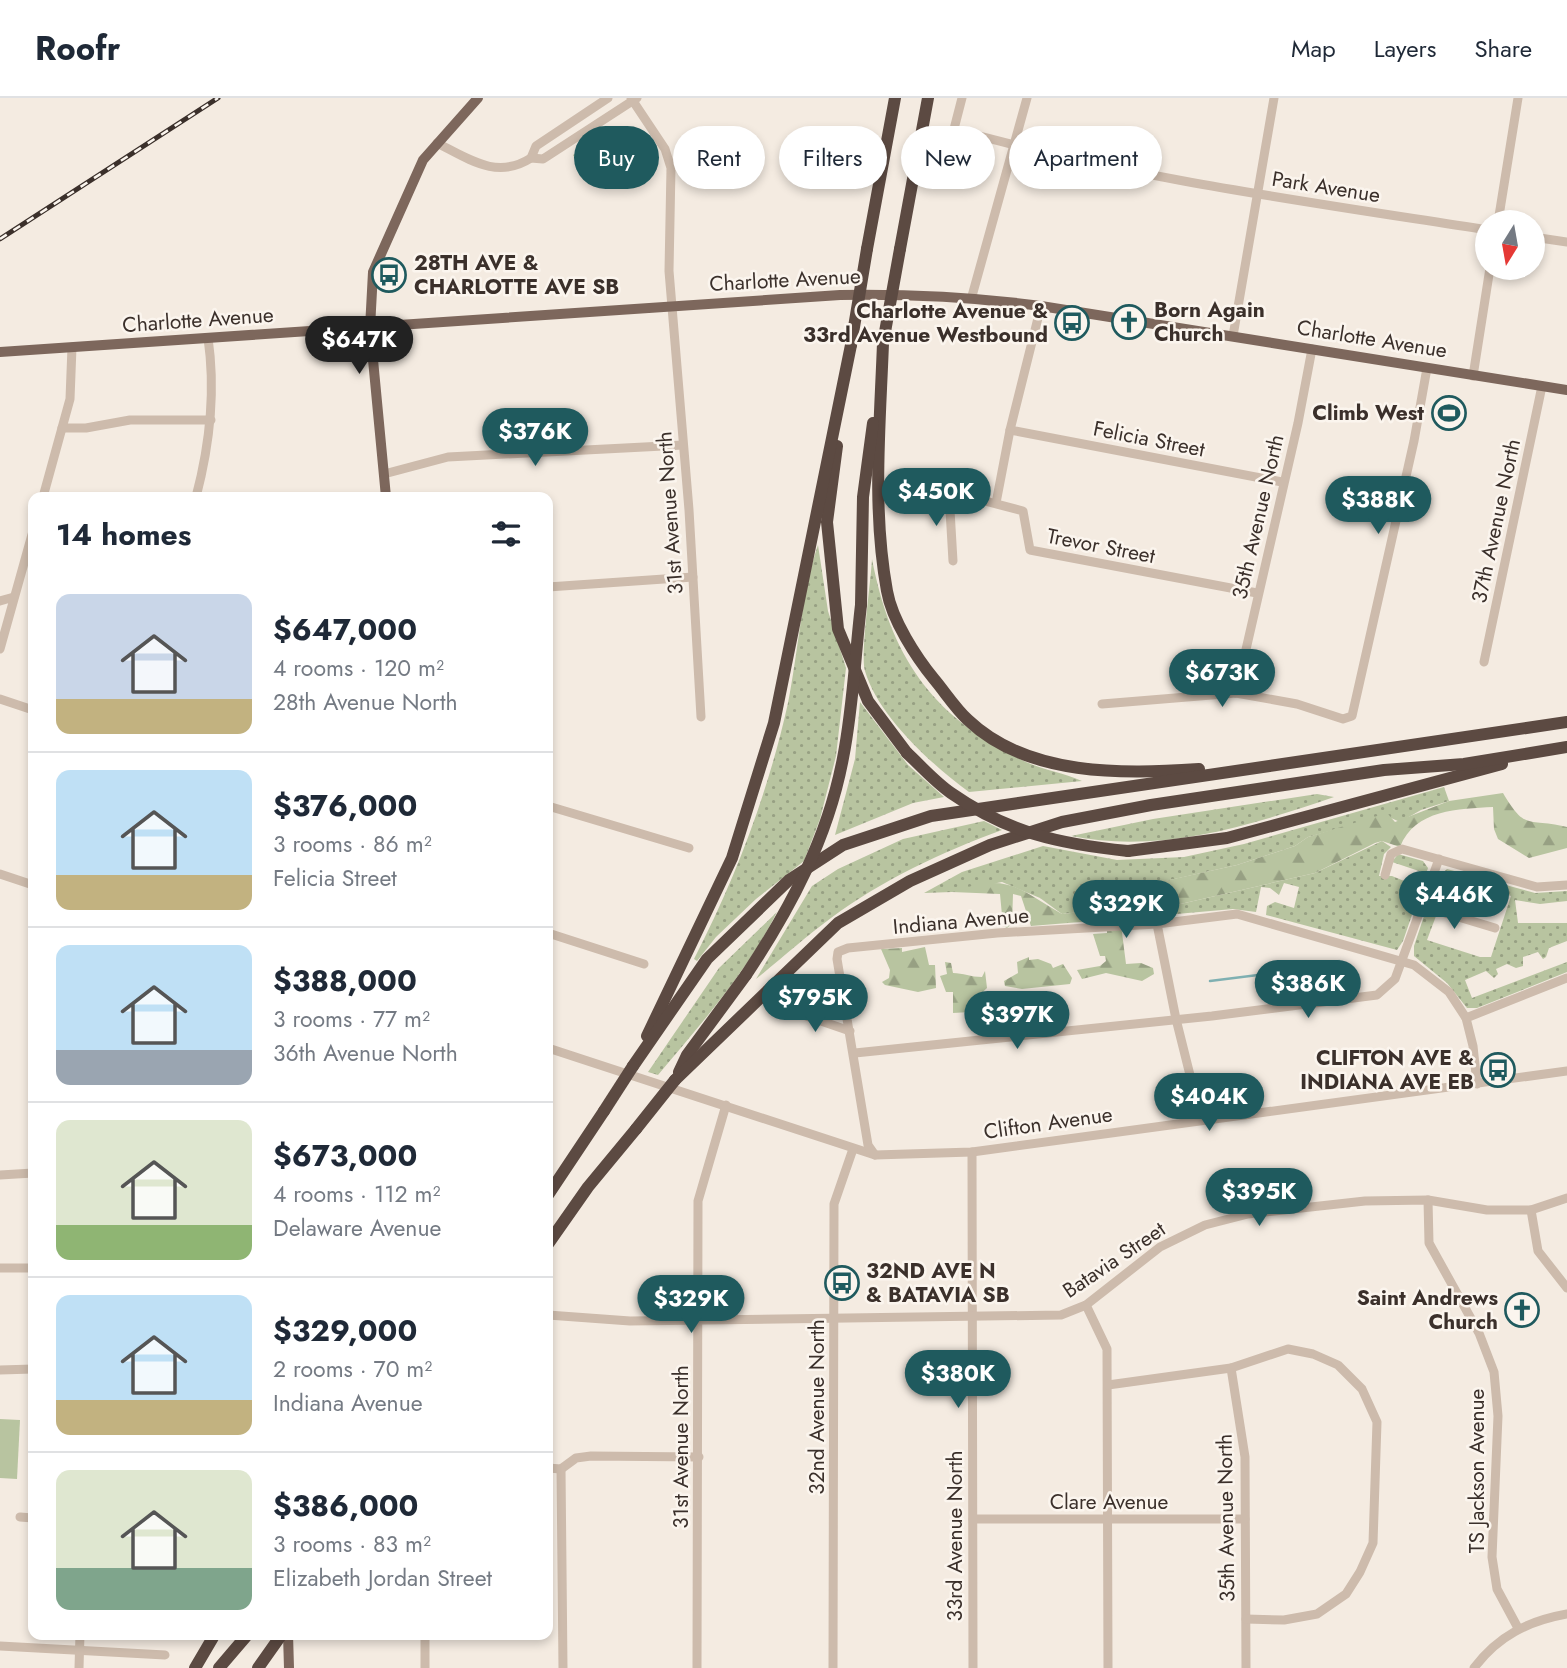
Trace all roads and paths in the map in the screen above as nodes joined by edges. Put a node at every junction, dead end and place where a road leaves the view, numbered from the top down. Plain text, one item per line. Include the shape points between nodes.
1 (478, 98) edge
2 (608, 98) edge
3 (895, 98) edge
4 (928, 98) edge
5 (962, 98) edge
6 (1027, 98) edge
7 (1274, 98) edge
8 (1518, 98) edge
9 (634, 99) edge
10 (1019, 126) edge
11 (437, 143) junction
12 (1009, 145) edge
13 (531, 158) junction
14 (1009, 164) edge
15 (1162, 177) edge
16 (1258, 194) junction
17 (1500, 210) edge
18 (1475, 228) edge
19 (1545, 239) edge
20 (1567, 242) edge
21 (1488, 280) edge
22 (972, 296) junction
23 (672, 306) junction
24 (1041, 306) junction
25 (370, 328) junction
26 (1233, 336) junction
27 (208, 338) junction
28 (883, 343) junction
29 (851, 345) junction
30 (72, 347) junction
31 (1312, 349) junction
32 (0, 352) edge
33 (1427, 368) junction
34 (1473, 376) junction
35 (1542, 386) junction
36 (1567, 390) edge
37 (211, 421) junction
38 (62, 428) junction
39 (1010, 430) junction
40 (683, 445) junction
41 (384, 474) junction
42 (1282, 482) junction
43 (932, 487) dead end
44 (44, 492) edge
45 (197, 492) edge
46 (386, 492) edge
47 (949, 493) junction
48 (996, 503) junction
49 (28, 548) edge
50 (953, 561) dead end
51 (693, 576) junction
52 (553, 587) edge
53 (1257, 593) junction
54 (14, 597) junction
55 (0, 601) edge
56 (0, 649) edge
57 (1484, 662) dead end
58 (1236, 693) junction
59 (0, 699) edge
60 (1102, 704) dead end
61 (28, 708) edge
62 (701, 717) dead end
63 (1567, 722) edge
64 (1567, 747) edge
65 (1549, 749) junction
66 (1297, 761) junction
67 (553, 807) edge
68 (689, 848) dead end
69 (1439, 859) junction
70 (0, 873) edge
71 (1385, 875) dead end
72 (28, 883) edge
73 (1567, 885) edge
74 (1422, 906) junction
75 (1157, 924) junction
76 (1495, 928) dead end
77 (553, 935) edge
78 (1402, 961) junction
79 (644, 964) dead end
80 (1567, 978) edge
81 (789, 1010) dead end
82 (1466, 1018) junction
83 (1175, 1019) junction
84 (850, 1031) junction
85 (553, 1050) edge
86 (855, 1053) junction
87 (633, 1066) junction
88 (1567, 1071) edge
89 (676, 1079) junction
90 (1478, 1084) junction
91 (726, 1105) junction
92 (1201, 1119) junction
93 (853, 1149) junction
94 (972, 1152) junction
95 (875, 1155) junction
96 (28, 1173) edge
97 (0, 1175) edge
98 (553, 1188) edge
99 (1567, 1198) edge
100 (1427, 1200) junction
101 (1531, 1210) junction
102 (553, 1237) edge
103 (0, 1268) edge
104 (28, 1268) edge
105 (1567, 1288) edge
106 (1086, 1305) junction
107 (553, 1315) edge
108 (835, 1317) junction
109 (972, 1318) junction
110 (699, 1320) junction
111 (1231, 1368) junction
112 (28, 1369) edge
113 (0, 1370) edge
114 (1108, 1385) junction
115 (699, 1457) junction
116 (553, 1468) edge
117 (561, 1469) junction
118 (19, 1517) dead end
119 (28, 1518) edge
120 (1109, 1518) junction
121 (1245, 1519) junction
122 (974, 1520) junction
123 (1567, 1614) edge
124 (1246, 1619) junction
125 (1518, 1628) junction
126 (80, 1640) edge
127 (211, 1640) edge
128 (243, 1640) edge
129 (280, 1640) edge
130 (286, 1640) edge
131 (425, 1640) edge
132 (0, 1646) edge
133 (79, 1650) junction
134 (165, 1655) dead end
135 (79, 1668) edge
136 (195, 1668) edge
137 (219, 1668) edge
138 (258, 1668) edge
139 (289, 1668) edge
140 (425, 1668) edge
141 (563, 1668) edge
142 (697, 1668) edge
143 (833, 1668) edge
144 (973, 1668) edge
145 (1108, 1668) edge
146 (1246, 1668) edge
147 (1474, 1668) edge

1 - 11 main road
2 - 13 street via 536,146
3 - 29 highway, bridge
4 - 28 highway, bridge
5 - 12 street, Park Avenue via 954,129
6 - 10 street
7 - 16 street
8 - 17 street
9 - 13 street via 543,159
9 - 23 street, 31st Avenue North via 670,163
11 - 13 street via 495,169 512,168
11 - 25 main road via 403,199 373,272
14 - 22 street
15 - 16 street, Park Avenue
16 - 18 street, Park Avenue
16 - 26 street
19 - 20 street
21 - 34 street
22 - 23 main road, Charlotte Avenue via 840,295
22 - 24 main road, Charlotte Avenue
23 - 25 main road, Charlotte Avenue
23 - 40 street, 31st Avenue North
24 - 26 main road, Charlotte Avenue
24 - 39 street
25 - 27 main road, Charlotte Avenue
25 - 41 main road
26 - 31 main road, Charlotte Avenue
27 - 30 main road, Charlotte Avenue
27 - 37 street
28 - 66 highway via 876,496 887,594 915,655 968,721 1010,748 1064,765 1133,774
28 - 89 highway, bridge via 863,498 861,605 843,759 820,837 782,921 687,1055
29 - 65 highway, bridge via 827,523 838,629 867,701 907,753 950,792 1009,826 1067,845 1128,851 1227,838
29 - 87 highway via 774,723 732,858
30 - 32 main road, Charlotte Avenue
30 - 38 street via 72,386
31 - 33 main road, Charlotte Avenue
31 - 42 street, 35th Avenue North
33 - 34 main road, Charlotte Avenue
33 - 58 street via 1352,716 1343,719 1297,704
34 - 35 main road, Charlotte Avenue
35 - 36 main road, Charlotte Avenue
35 - 57 street, 37th Avenue North
37 - 38 street via 130,420
37 - 45 street
38 - 44 street
39 - 42 street, Felicia Street
39 - 48 street
40 - 41 street via 449,457
40 - 51 street, 31st Avenue North
41 - 46 main road
42 - 53 street, 35th Avenue North
43 - 47 street, Trevor Street
47 - 48 street, Trevor Street
47 - 50 street
48 - 53 street, Trevor Street via 1023,511 1030,551
49 - 54 street
51 - 52 street
51 - 62 street, 31st Avenue North
53 - 58 street, 35th Avenue North
54 - 55 street
54 - 56 street
58 - 60 street
59 - 61 street
63 - 66 highway
64 - 65 highway
65 - 89 highway via 1151,805 1062,822 990,845 910,881 838,923
66 - 87 highway via 931,816 843,845 789,880 707,959
67 - 68 street
69 - 71 street via 1398,850 1391,854
69 - 73 street via 1537,887
69 - 74 street
70 - 72 street
74 - 76 street
74 - 78 street
75 - 78 street, Indiana Avenue via 1243,915
75 - 83 street
75 - 84 street, Indiana Avenue via 848,948 838,952 837,959
77 - 79 street
78 - 82 street, Indiana Avenue via 1438,982
78 - 83 street via 1393,982 1377,995
80 - 82 street
81 - 84 street
82 - 90 street
83 - 86 street
83 - 92 street
84 - 86 street
85 - 91 street, Clifton Avenue
86 - 95 street via 868,1144
87 - 98 highway, bridge
88 - 90 street, Clifton Avenue
89 - 102 highway, bridge
90 - 92 street, Clifton Avenue
91 - 93 street, Clifton Avenue
91 - 110 street, 31st Avenue North via 698,1200
92 - 94 street, Clifton Avenue
93 - 95 street, Clifton Avenue
93 - 108 street, 32nd Avenue North via 834,1204
94 - 95 street, Clifton Avenue
94 - 109 street, 33rd Avenue North
96 - 97 street
99 - 101 street, Batavia Street
100 - 101 street, Batavia Street via 1488,1210
100 - 106 street, Batavia Street via 1300,1208 1205,1225 1160,1247
100 - 125 street, TS Jackson Avenue via 1429,1243 1479,1333 1494,1372 1498,1416 1492,1557 1497,1588
101 - 105 street via 1538,1251
103 - 104 street
106 - 109 street, Batavia Street via 1061,1315
106 - 114 street via 1107,1349
107 - 110 street, Batavia Street
108 - 109 street, Batavia Street
108 - 110 street, Batavia Street
108 - 143 street, 32nd Avenue North
109 - 122 street, 33rd Avenue North
110 - 115 street, 31st Avenue North
111 - 114 street
111 - 121 street, 35th Avenue North via 1245,1457
111 - 124 street via 1288,1349 1313,1354 1338,1365 1362,1389 1377,1422 1373,1544 1346,1594 1317,1614 1284,1620
112 - 113 street
114 - 120 street
115 - 117 street via 591,1456 576,1458
115 - 142 street, 31st Avenue North
116 - 117 street
117 - 141 street
118 - 119 street
120 - 121 street, Clare Avenue
120 - 122 street, Clare Avenue
120 - 145 street
121 - 124 street, 35th Avenue North
122 - 144 street, 33rd Avenue North
123 - 125 street
124 - 146 street, 35th Avenue North
125 - 147 street
126 - 133 street
127 - 136 highway
128 - 137 highway
129 - 138 highway
130 - 139 main road
131 - 140 street
132 - 133 street
133 - 134 street
133 - 135 street

